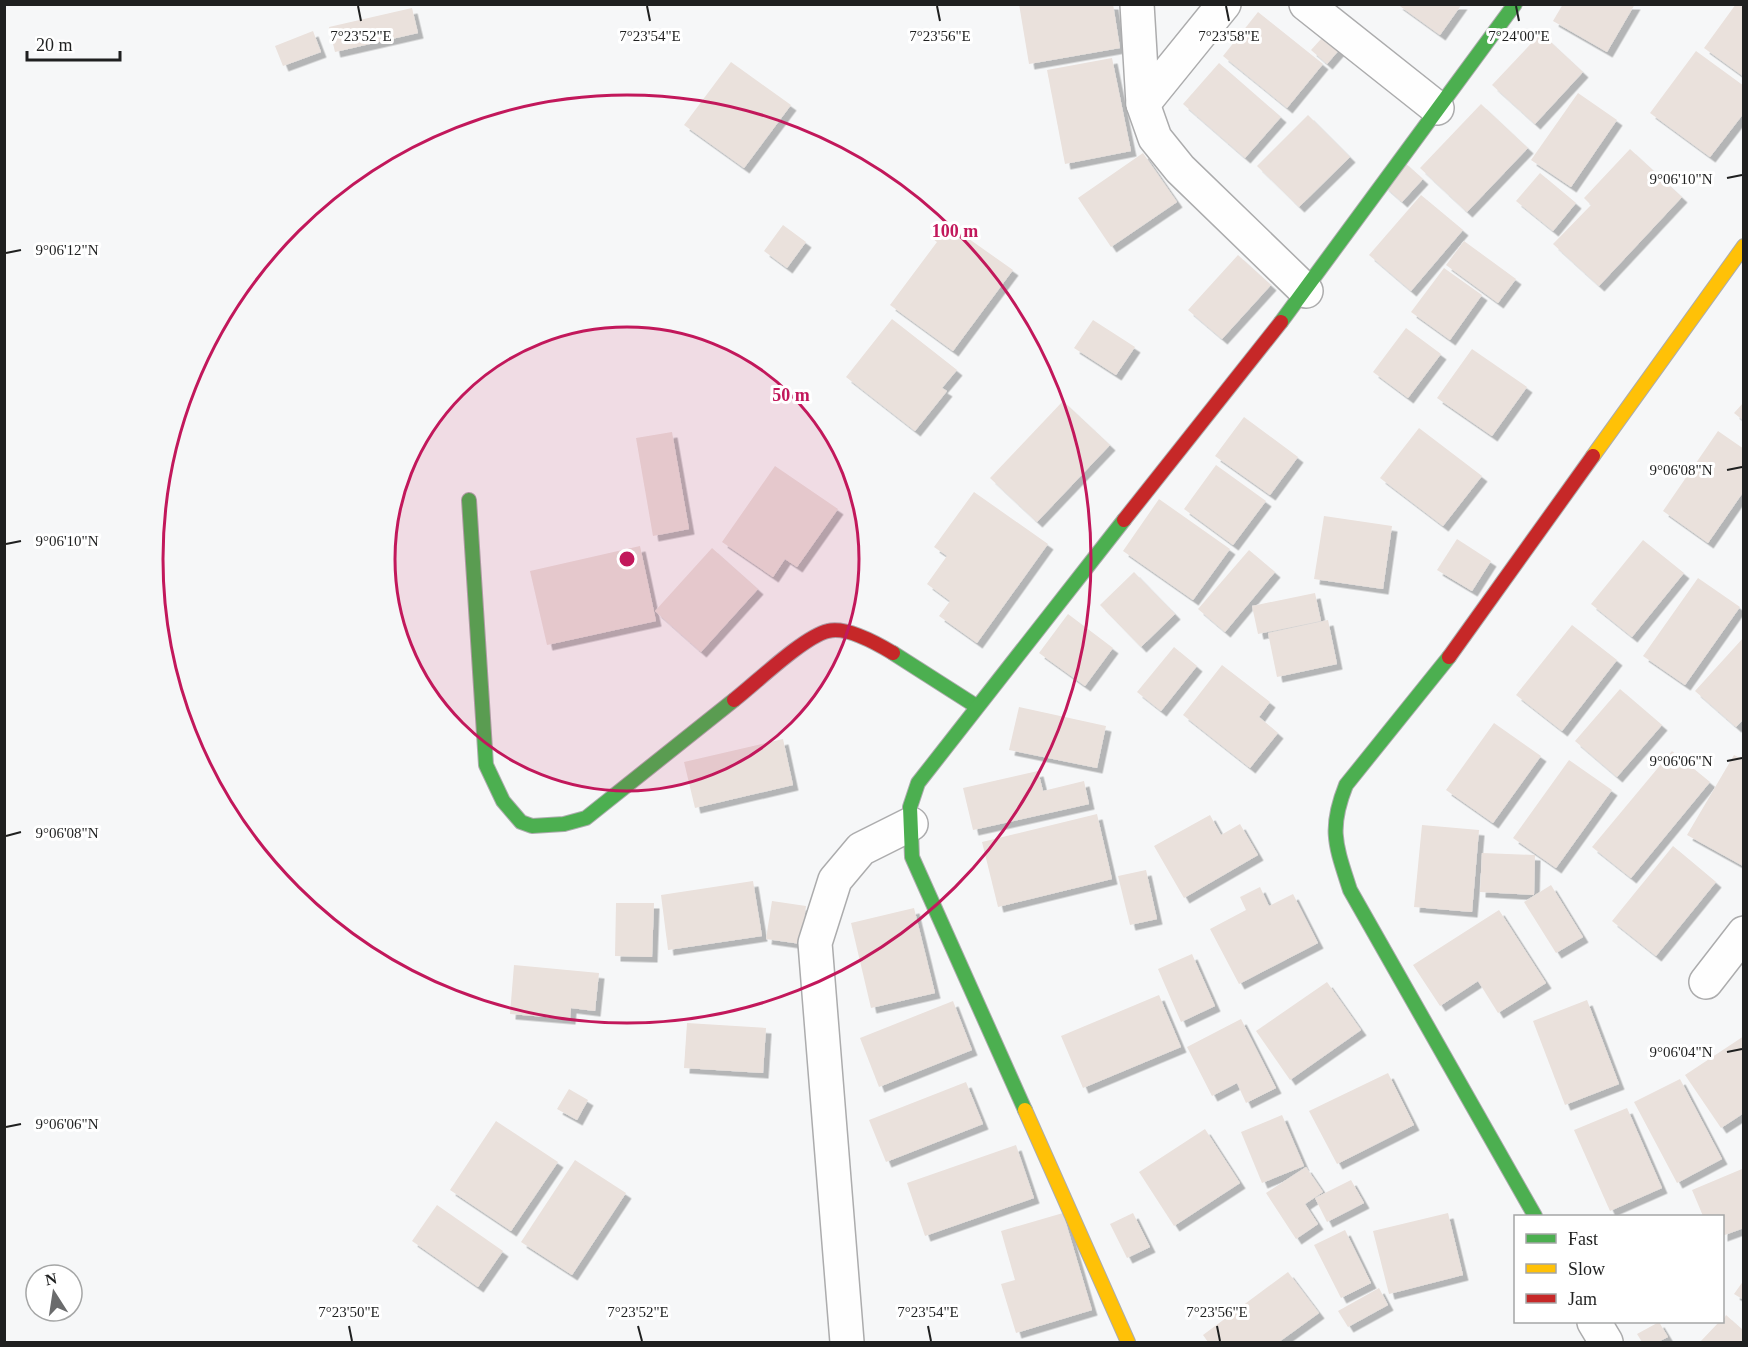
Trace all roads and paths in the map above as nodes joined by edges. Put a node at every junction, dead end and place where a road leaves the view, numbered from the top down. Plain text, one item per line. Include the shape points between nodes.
1 (1137, 4) edge
2 (1224, 4) edge
3 (1306, 4) edge
4 (1515, 4) edge
5 (1143, 104) junction
6 (1437, 108) junction
7 (1743, 246) edge
8 (1306, 291) junction
9 (469, 500) dead end
10 (976, 706) junction
11 (911, 824) junction
12 (1743, 933) edge
13 (1706, 982) dead end
14 (1534, 1215) edge
15 (1595, 1323) edge
16 (847, 1342) edge
17 (1128, 1342) edge
18 (1606, 1342) edge

1 - 5 street
2 - 5 street
3 - 6 street
4 - 6 street
5 - 8 street via 1155,138 1180,169
6 - 8 street
7 - 14 street via 1433,679 1346,785 1337,808 1334,838 1350,890
8 - 10 street
9 - 10 street via 486,765 498,794 514,817 530,828 555,827 586,818 805,643 829,630 867,637
10 - 11 street via 918,783 910,807
11 - 16 street via 861,849 835,880 815,943
11 - 17 street via 912,857
12 - 13 street
15 - 18 street

